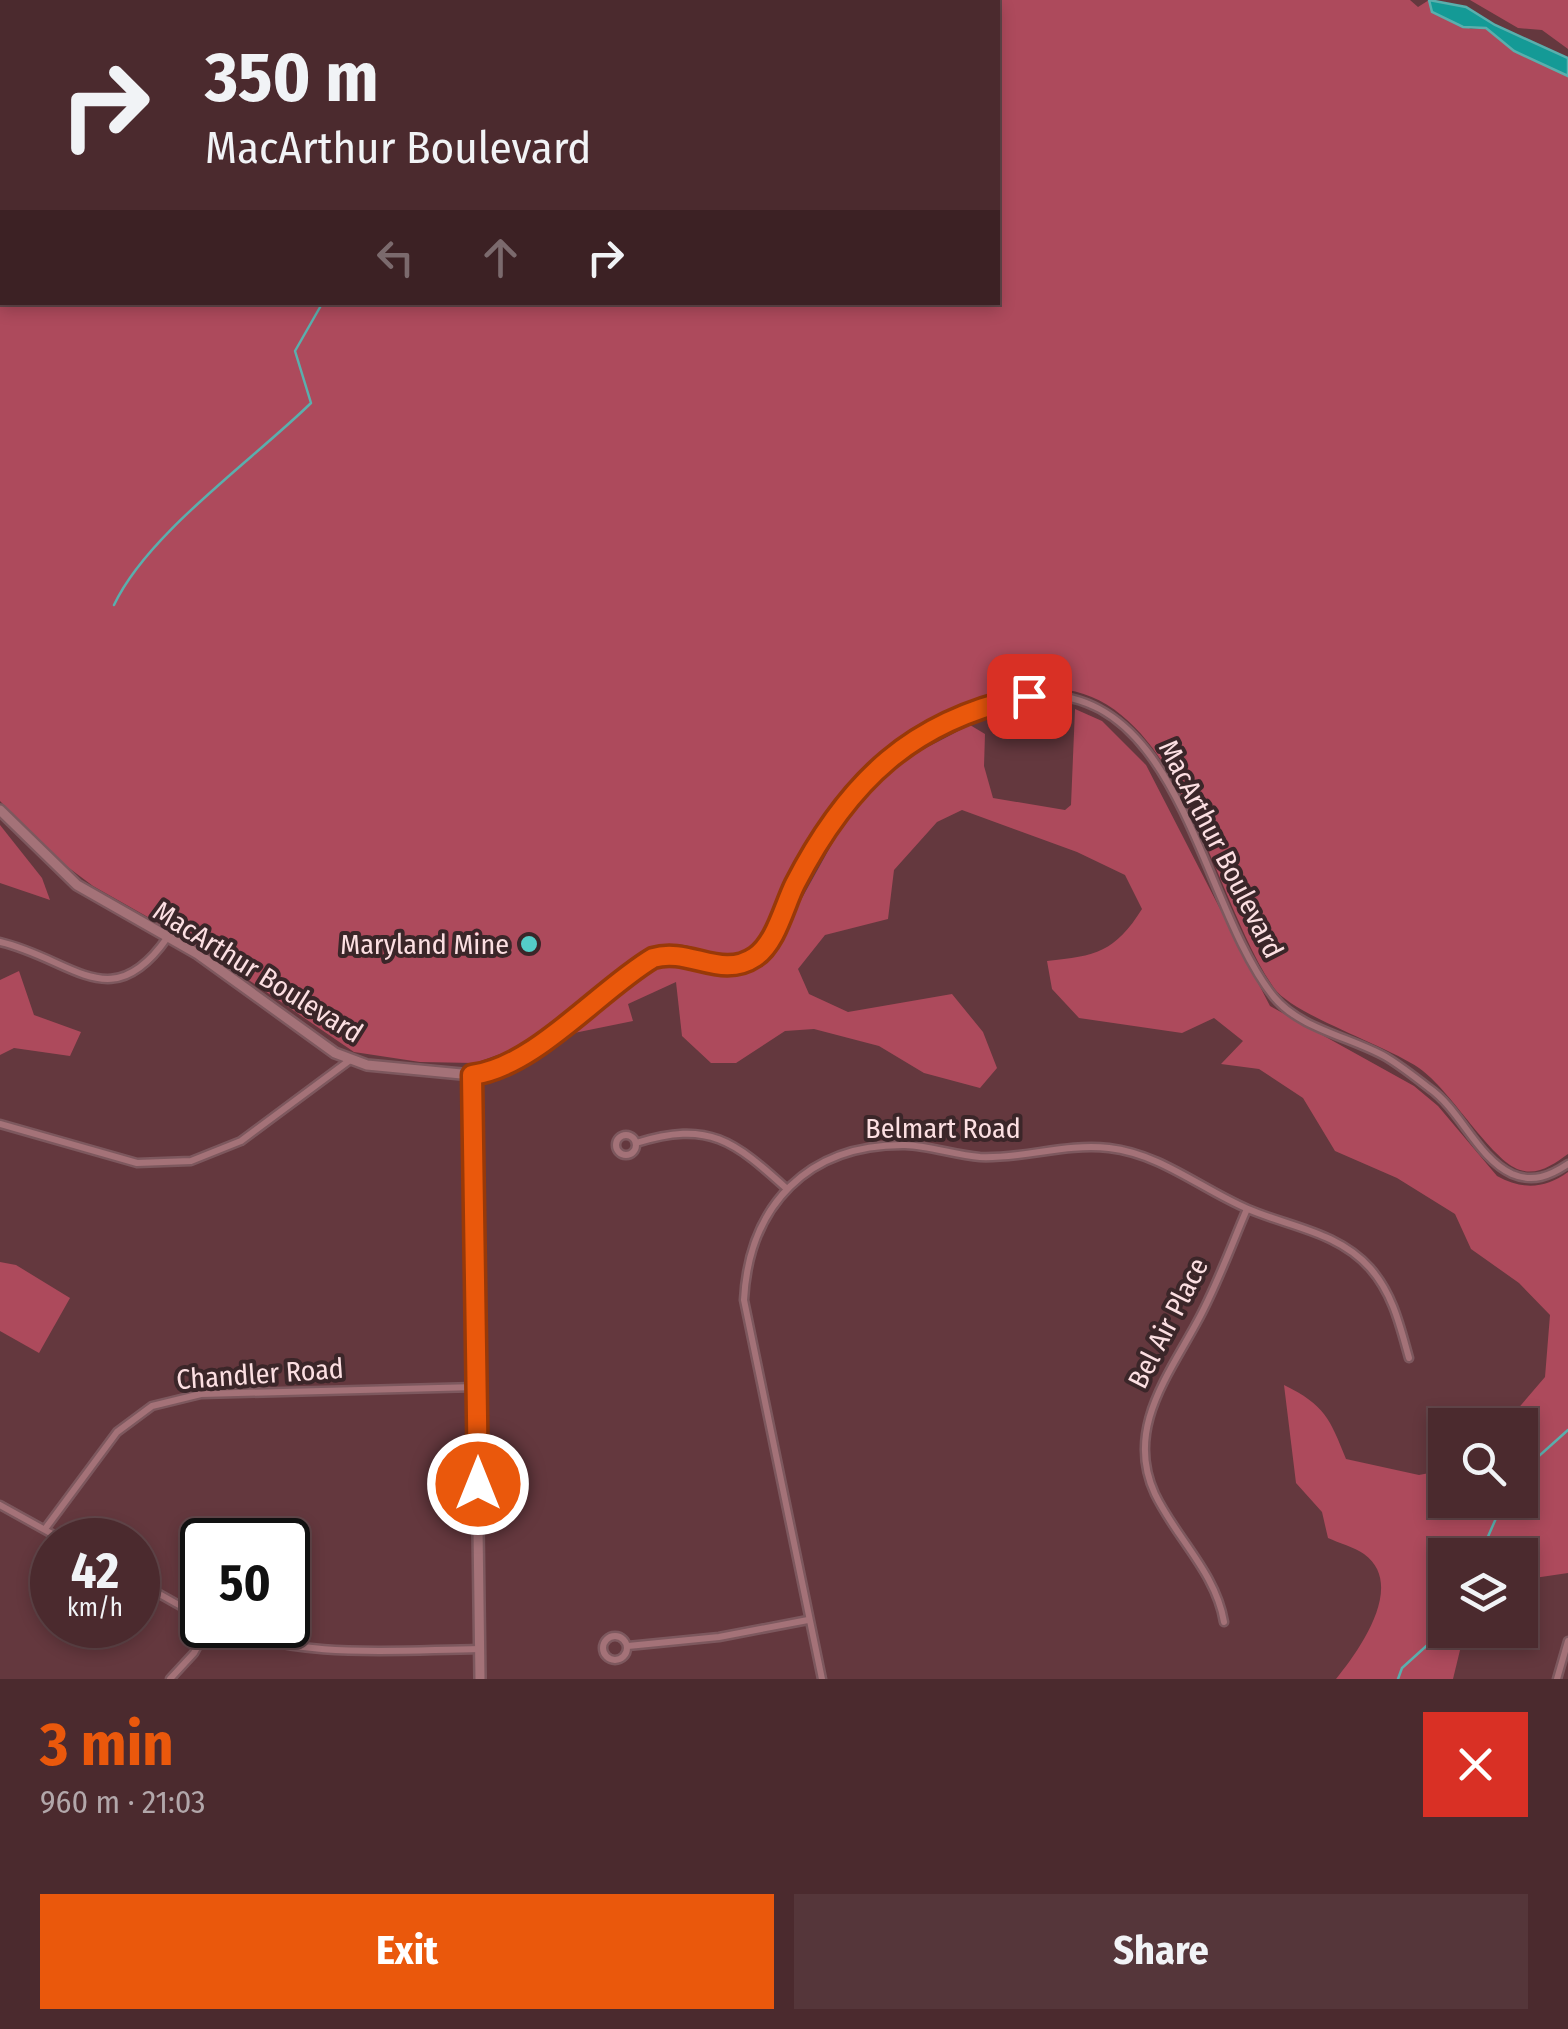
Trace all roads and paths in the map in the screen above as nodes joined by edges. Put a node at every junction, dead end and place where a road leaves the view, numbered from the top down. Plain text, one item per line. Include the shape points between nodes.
1 (0, 810) edge
2 (168, 938) junction
3 (0, 942) edge
4 (350, 1060) junction
5 (472, 1075) junction
6 (0, 1124) edge
7 (636, 1143) dead end
8 (1568, 1164) edge
9 (787, 1189) junction
10 (1247, 1208) junction
11 (1410, 1358) dead end
12 (477, 1387) junction
13 (0, 1505) edge
14 (53, 1518) edge
15 (30, 1522) edge
16 (808, 1620) junction
17 (1224, 1622) dead end
18 (1568, 1641) edge
19 (628, 1646) dead end
20 (197, 1648) edge
21 (298, 1648) edge
22 (480, 1649) junction
23 (170, 1679) edge
24 (480, 1679) edge
25 (822, 1679) edge
26 (1557, 1679) edge

1 - 2 main road, MacArthur Boulevard via 77,885
2 - 3 street via 144,969 118,980
2 - 4 main road, MacArthur Boulevard
4 - 5 main road, MacArthur Boulevard
4 - 6 street via 241,1141 191,1161 137,1163
5 - 8 street, MacArthur Boulevard via 528,1050 653,958 678,954 726,967 753,959 770,941 815,846 863,780 974,708 1062,695 1110,712 1154,759 1239,938 1280,1004 1387,1058 1430,1088 1511,1174 1534,1179
5 - 12 main road
7 - 9 street via 669,1132 710,1134 746,1152
9 - 10 street, Belmart Road via 824,1161 870,1146 977,1157 1084,1146 1156,1160
9 - 16 street, Belmart Road via 752,1244 744,1300
10 - 11 street, Belmart Road via 1354,1252 1385,1289
10 - 17 street, Bel Air Place via 1146,1425 1154,1493 1220,1598
12 - 14 street, Chandler Road via 205,1394 152,1406 117,1432
12 - 22 main road
13 - 15 street
16 - 19 street
16 - 25 street, Belmart Road
18 - 26 street
20 - 23 street
21 - 22 street
22 - 24 main road

